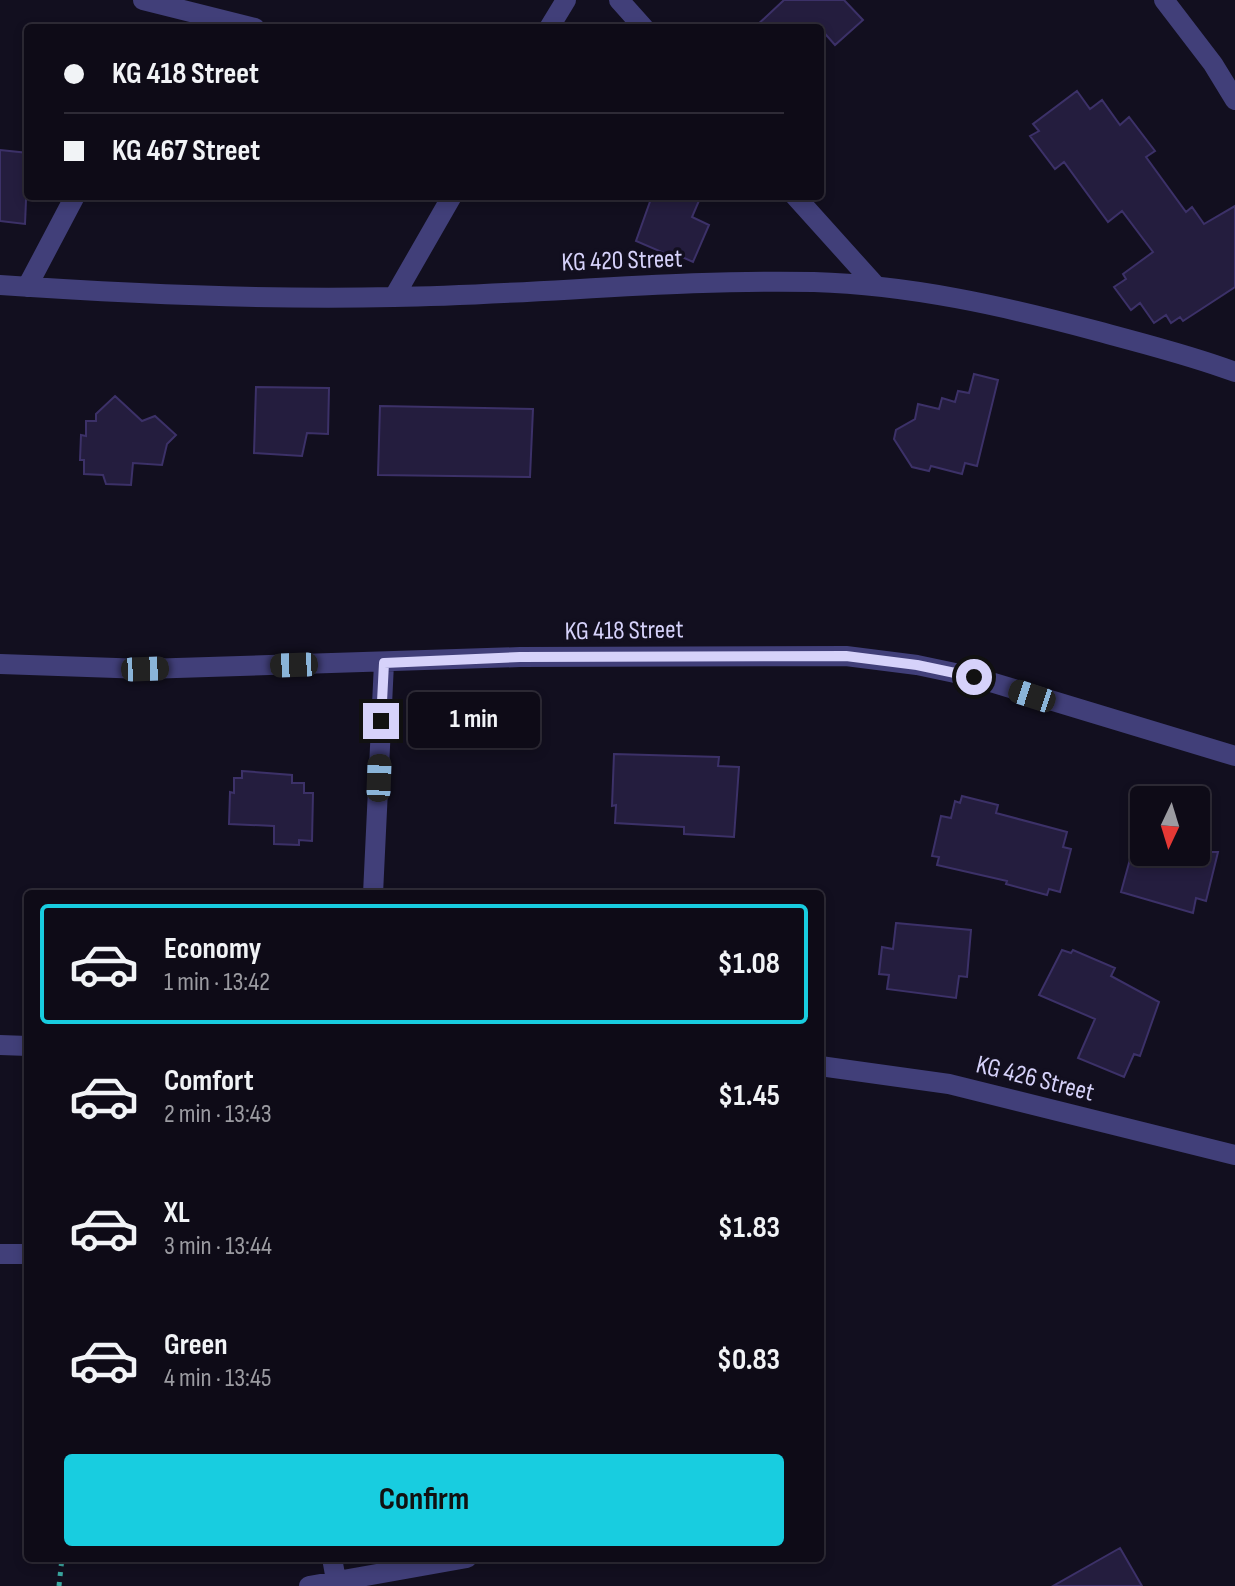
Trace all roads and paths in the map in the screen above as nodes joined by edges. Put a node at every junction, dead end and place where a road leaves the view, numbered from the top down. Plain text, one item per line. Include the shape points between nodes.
1 (143, 0) edge
2 (566, 0) edge
3 (619, 0) edge
4 (1164, 0) edge
5 (171, 13) edge
6 (233, 24) edge
7 (551, 24) edge
8 (640, 24) edge
9 (1235, 100) edge
10 (73, 200) edge
11 (450, 200) edge
12 (799, 200) edge
13 (0, 285) edge
14 (876, 286) junction
15 (27, 287) junction
16 (394, 297) junction
17 (1235, 372) edge
18 (384, 663) junction
19 (0, 664) edge
20 (1235, 756) edge
21 (373, 890) edge
22 (0, 1045) edge
23 (24, 1046) edge
24 (824, 1067) edge
25 (1235, 1155) edge
26 (0, 1254) edge
27 (24, 1254) edge
28 (62, 1562) edge
29 (333, 1562) edge
30 (443, 1562) edge
31 (336, 1580) junction
32 (59, 1586) edge
33 (309, 1586) edge

1 - 5 street
2 - 7 street
3 - 8 street
4 - 9 street
5 - 6 street
10 - 15 street
11 - 16 street
12 - 14 street
13 - 15 street, KG 420 Street
14 - 16 street, KG 420 Street via 734,282
14 - 17 street, KG 420 Street via 996,304
15 - 16 street, KG 420 Street
18 - 19 street, KG 418 Street via 145,669
18 - 20 street, KG 418 Street via 846,656 974,677
18 - 21 street
22 - 23 street
24 - 25 street, KG 426 Street via 949,1084
26 - 27 street
28 - 32 path
29 - 31 street
30 - 31 street
31 - 33 street

